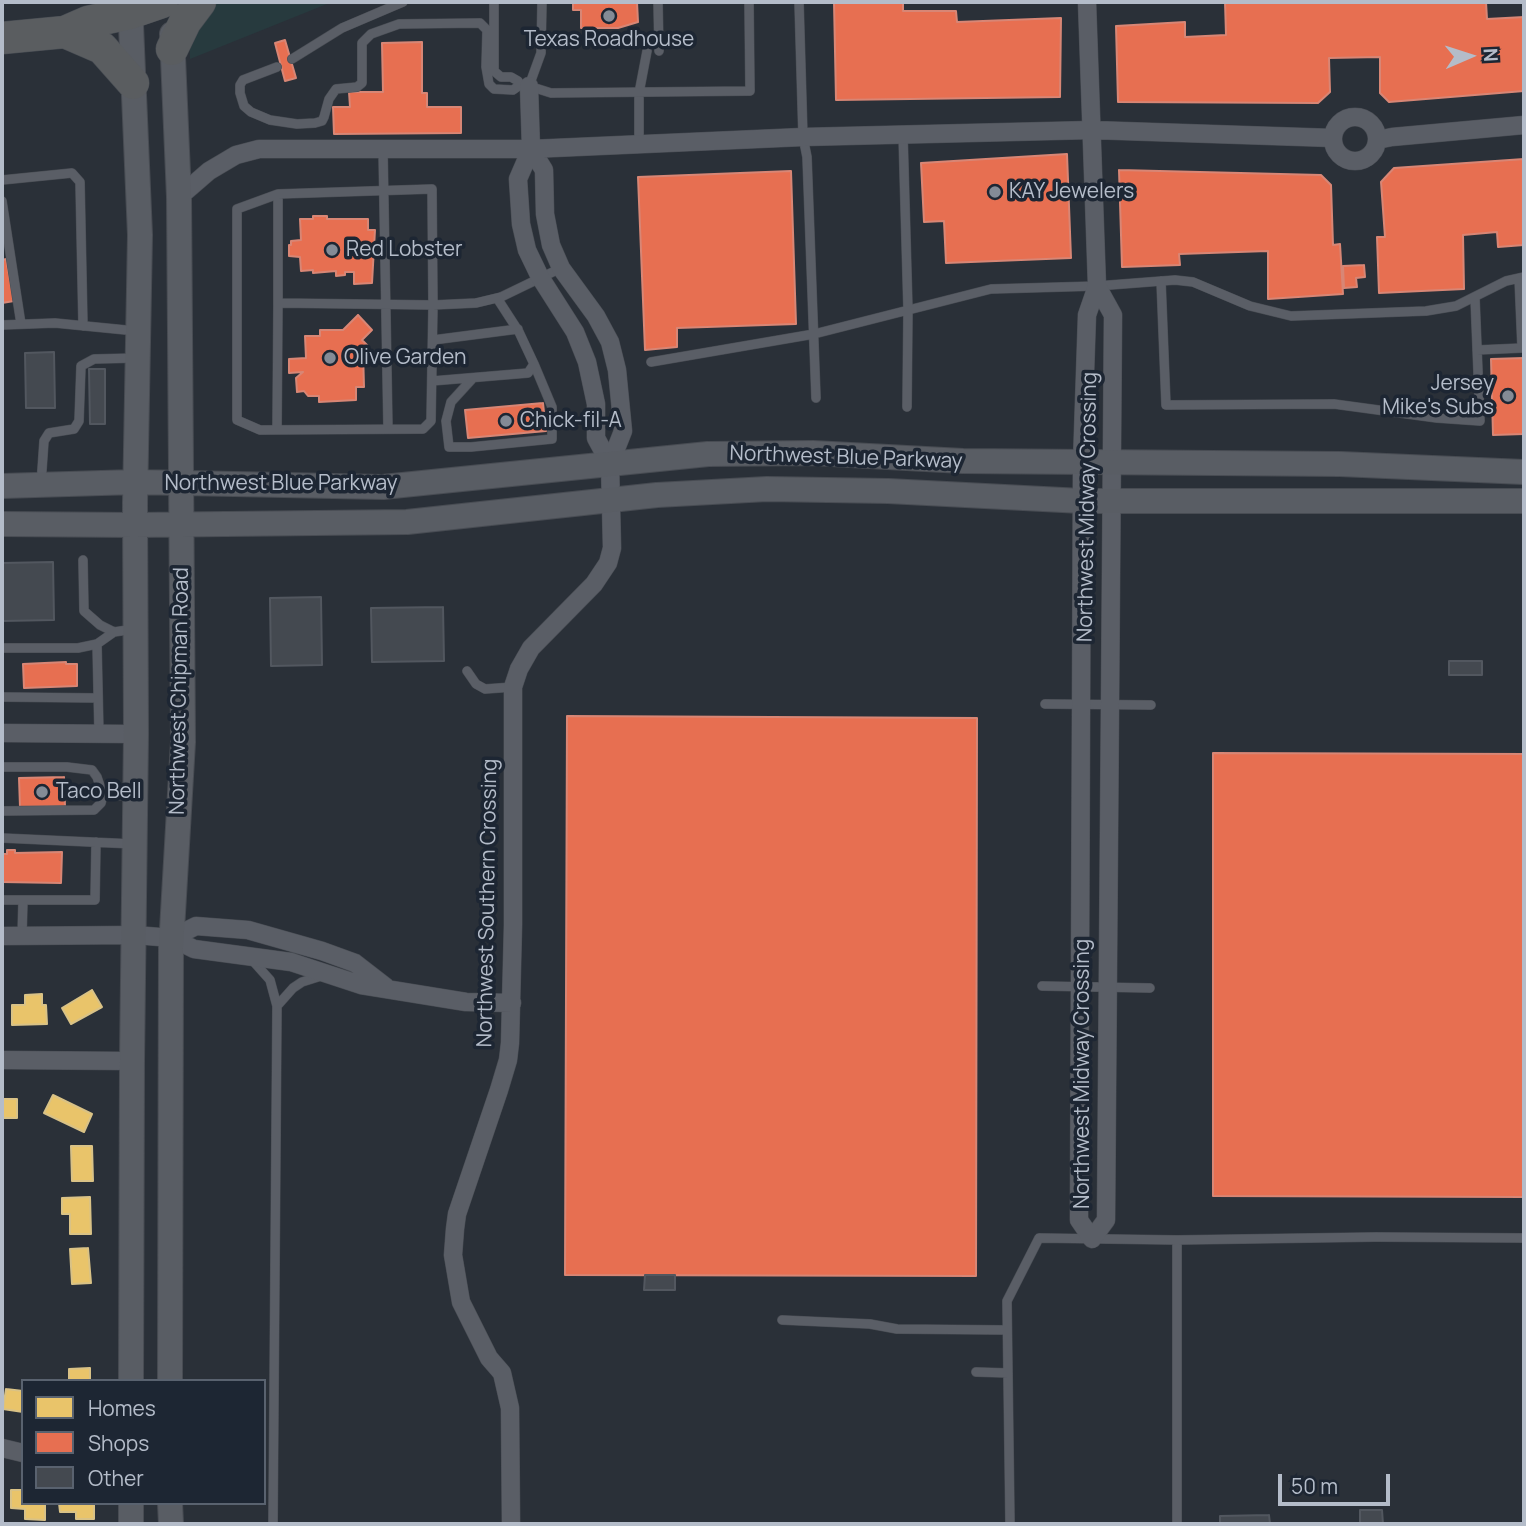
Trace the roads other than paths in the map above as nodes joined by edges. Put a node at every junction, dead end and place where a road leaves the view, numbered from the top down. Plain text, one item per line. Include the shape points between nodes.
1 (162, 2) edge
2 (170, 2) edge
3 (200, 2) edge
4 (402, 2) edge
5 (494, 2) edge
6 (542, 2) edge
7 (658, 2) edge
8 (749, 2) edge
9 (799, 2) edge
10 (1087, 2) edge
11 (130, 7) edge
12 (65, 32) junction
13 (2, 38) edge
14 (172, 49) junction
15 (647, 51) dead end
16 (659, 51) dead end
17 (292, 59) dead end
18 (277, 66) dead end
19 (133, 82) junction
20 (525, 85) junction
21 (639, 93) junction
22 (1524, 125) edge
23 (1092, 130) junction
24 (903, 134) junction
25 (803, 137) junction
26 (1333, 138) junction
27 (1377, 140) junction
28 (639, 144) junction
29 (383, 149) junction
30 (531, 149) junction
31 (2, 180) edge
32 (382, 190) junction
33 (278, 194) junction
34 (179, 197) junction
35 (2, 201) edge
36 (561, 268) junction
37 (540, 277) junction
38 (1521, 278) edge
39 (1161, 281) junction
40 (1097, 286) junction
41 (497, 298) junction
42 (1475, 298) junction
43 (278, 303) junction
44 (386, 304) junction
45 (433, 305) junction
46 (908, 310) junction
47 (21, 324) junction
48 (2, 325) edge
49 (83, 326) junction
50 (518, 329) junction
51 (138, 332) junction
52 (814, 334) junction
53 (433, 340) junction
54 (1477, 350) junction
55 (138, 358) junction
56 (651, 362) dead end
57 (534, 364) junction
58 (473, 378) junction
59 (432, 381) junction
60 (816, 398) dead end
61 (908, 407) dead end
62 (388, 429) junction
63 (277, 430) junction
64 (1082, 462) junction
65 (1111, 462) junction
66 (610, 464) junction
67 (1524, 472) edge
68 (135, 482) junction
69 (180, 483) junction
70 (41, 485) junction
71 (2, 486) edge
72 (611, 500) junction
73 (1110, 500) junction
74 (1082, 501) junction
75 (1524, 501) edge
76 (2, 524) edge
77 (181, 524) junction
78 (135, 525) junction
79 (83, 560) dead end
80 (125, 631) junction
81 (97, 644) junction
82 (2, 648) edge
83 (467, 671) dead end
84 (513, 687) junction
85 (2, 697) edge
86 (98, 698) junction
87 (1045, 704) dead end
88 (1081, 704) junction
89 (1109, 704) junction
90 (1151, 705) dead end
91 (2, 733) edge
92 (99, 734) junction
93 (136, 734) junction
94 (2, 767) edge
95 (103, 795) junction
96 (136, 796) junction
97 (2, 811) edge
98 (2, 838) edge
99 (96, 842) junction
100 (136, 844) junction
101 (2, 900) edge
102 (23, 900) junction
103 (135, 935) junction
104 (2, 936) edge
105 (22, 936) junction
106 (172, 938) junction
107 (243, 954) junction
108 (331, 975) junction
109 (1042, 986) dead end
110 (388, 988) junction
111 (1078, 988) junction
112 (1150, 988) dead end
113 (1106, 989) junction
114 (512, 1003) junction
115 (277, 1006) junction
116 (2, 1060) edge
117 (132, 1061) junction
118 (1524, 1238) edge
119 (1093, 1239) junction
120 (1177, 1240) junction
121 (782, 1320) dead end
122 (1007, 1330) junction
123 (976, 1372) dead end
124 (1007, 1373) junction
125 (131, 1379) edge
126 (170, 1379) edge
127 (2, 1448) edge
128 (21, 1452) edge
129 (131, 1505) edge
130 (170, 1505) edge
131 (131, 1524) edge
132 (171, 1524) edge
133 (273, 1524) edge
134 (511, 1524) edge
135 (1010, 1524) edge
136 (1177, 1524) edge

1 - 11 highway
2 - 14 street, Northwest Chipman Road
3 - 14 highway
4 - 17 lane via 342,28
5 - 20 lane via 494,71
6 - 20 lane via 541,53
7 - 16 lane
8 - 21 lane via 750,91
9 - 25 lane
10 - 23 street, Northwest Midway Crossing
11 - 12 highway
11 - 19 street, Northwest Chipman Road
12 - 13 highway
12 - 19 highway via 102,48
14 - 34 street, Northwest Chipman Road
15 - 21 lane
18 - 20 lane via 243,80 244,106 270,120 315,123 322,121 336,89 362,83 362,43 371,34 399,24 480,23 487,30 489,84 509,90
19 - 51 street, Northwest Chipman Road via 140,235
20 - 21 lane via 551,93
20 - 30 street, Northwest Southern Crossing
21 - 28 lane
22 - 27 street
23 - 24 street
23 - 26 street
23 - 40 street, Northwest Midway Crossing
24 - 25 street
24 - 46 lane
25 - 28 street
25 - 52 lane
26 - 27 street via 1338,152 1358,160 1371,154
26 - 27 street via 1343,120 1356,117 1374,127
28 - 30 street
29 - 30 street
29 - 32 lane
29 - 34 street via 259,149 236,155 209,171
30 - 36 street, Northwest Southern Crossing via 544,170 545,214
30 - 37 street, Northwest Southern Crossing via 519,179 521,224
31 - 49 lane via 72,173 80,182
32 - 33 lane
32 - 44 lane
32 - 45 lane via 432,189
33 - 43 lane
33 - 63 lane via 237,209 237,420 260,430
34 - 69 street, Northwest Chipman Road
35 - 47 lane
36 - 37 lane
36 - 66 street, Northwest Southern Crossing via 596,316 615,360 623,431
37 - 41 lane
37 - 66 street, Northwest Southern Crossing via 575,332 587,362 596,404 596,438
38 - 42 lane
38 - 54 lane via 1522,348
39 - 40 lane
39 - 42 lane via 1193,282 1250,306 1291,316 1426,311
39 - 54 lane via 1166,405 1334,404 1480,421
40 - 46 lane via 991,289
40 - 64 street, Northwest Midway Crossing via 1087,315
40 - 65 street, Northwest Midway Crossing via 1113,314
41 - 45 lane
41 - 50 lane
42 - 54 lane
43 - 44 lane
43 - 63 lane
44 - 45 lane
44 - 62 lane
45 - 53 lane
46 - 52 lane
46 - 61 lane
47 - 48 lane
47 - 49 lane
49 - 51 lane
50 - 53 lane
50 - 57 lane
51 - 55 street, Northwest Chipman Road
52 - 56 lane
52 - 60 lane
53 - 59 lane
55 - 68 street, Northwest Chipman Road
55 - 70 lane via 94,359 81,366 79,421 74,429 49,433 44,441
57 - 58 lane via 528,373
57 - 58 lane via 552,407 552,439 449,447 446,421 451,401
58 - 59 lane
59 - 62 lane via 431,421 424,429
62 - 63 lane
64 - 65 street, Northwest Blue Parkway
64 - 66 street, Northwest Blue Parkway via 813,453 708,454
64 - 74 street, Northwest Midway Crossing
65 - 67 street, Northwest Blue Parkway via 1340,464
65 - 73 street, Northwest Midway Crossing
66 - 69 street, Northwest Blue Parkway via 383,487
66 - 72 street, Northwest Southern Crossing
68 - 69 street, Northwest Blue Parkway
68 - 70 street, Northwest Blue Parkway
68 - 78 street, Northwest Chipman Road
69 - 77 street, Northwest Chipman Road
70 - 71 street, Northwest Blue Parkway
72 - 74 street, Northwest Blue Parkway via 767,489
72 - 77 street, Northwest Blue Parkway via 407,522
72 - 84 street, Northwest Southern Crossing via 608,563 594,584 531,648
73 - 74 street, Northwest Blue Parkway
73 - 75 street, Northwest Blue Parkway
73 - 89 street, Northwest Midway Crossing
74 - 88 street, Northwest Midway Crossing
76 - 78 street, Northwest Blue Parkway
77 - 78 street, Northwest Blue Parkway
77 - 106 street, Northwest Chipman Road via 183,742
78 - 80 street, Northwest Chipman Road
79 - 80 lane via 84,611 100,625
80 - 81 lane
80 - 93 street, Northwest Chipman Road
81 - 82 lane
81 - 86 lane
83 - 84 lane via 485,689
84 - 114 street, Northwest Southern Crossing
85 - 86 lane
86 - 92 lane
87 - 88 lane
88 - 89 lane
88 - 111 street, Northwest Midway Crossing
89 - 90 lane
89 - 113 street, Northwest Midway Crossing
91 - 92 street
92 - 93 street
93 - 96 street, Northwest Chipman Road
94 - 95 lane via 92,770
95 - 96 lane
95 - 97 lane via 94,810
96 - 100 street, Northwest Chipman Road
98 - 99 lane
99 - 100 lane
99 - 102 lane via 95,900
100 - 103 street, Northwest Chipman Road
101 - 102 lane
102 - 105 lane
103 - 105 street
103 - 106 street
103 - 117 street, Northwest Chipman Road
104 - 105 street
106 - 107 street via 194,949
106 - 110 street via 195,926 248,930 355,963
106 - 126 street, Northwest Chipman Road
107 - 108 street
107 - 115 lane via 270,980
108 - 110 street
108 - 115 lane via 302,982
109 - 111 lane
110 - 114 street via 466,1002
111 - 113 lane
111 - 119 street, Northwest Midway Crossing via 1079,1220
112 - 113 lane
113 - 119 street, Northwest Midway Crossing via 1106,1220
114 - 134 street, Northwest Southern Crossing via 508,1060 457,1214 453,1255 461,1302 489,1358 502,1373 510,1408
115 - 133 lane
116 - 117 street
117 - 125 street, Northwest Chipman Road
118 - 120 lane
119 - 120 lane
119 - 122 lane via 1039,1238 1007,1301
120 - 136 lane
121 - 122 lane via 897,1329
122 - 124 lane
123 - 124 lane
124 - 135 lane
127 - 128 street
129 - 131 street
130 - 132 street

